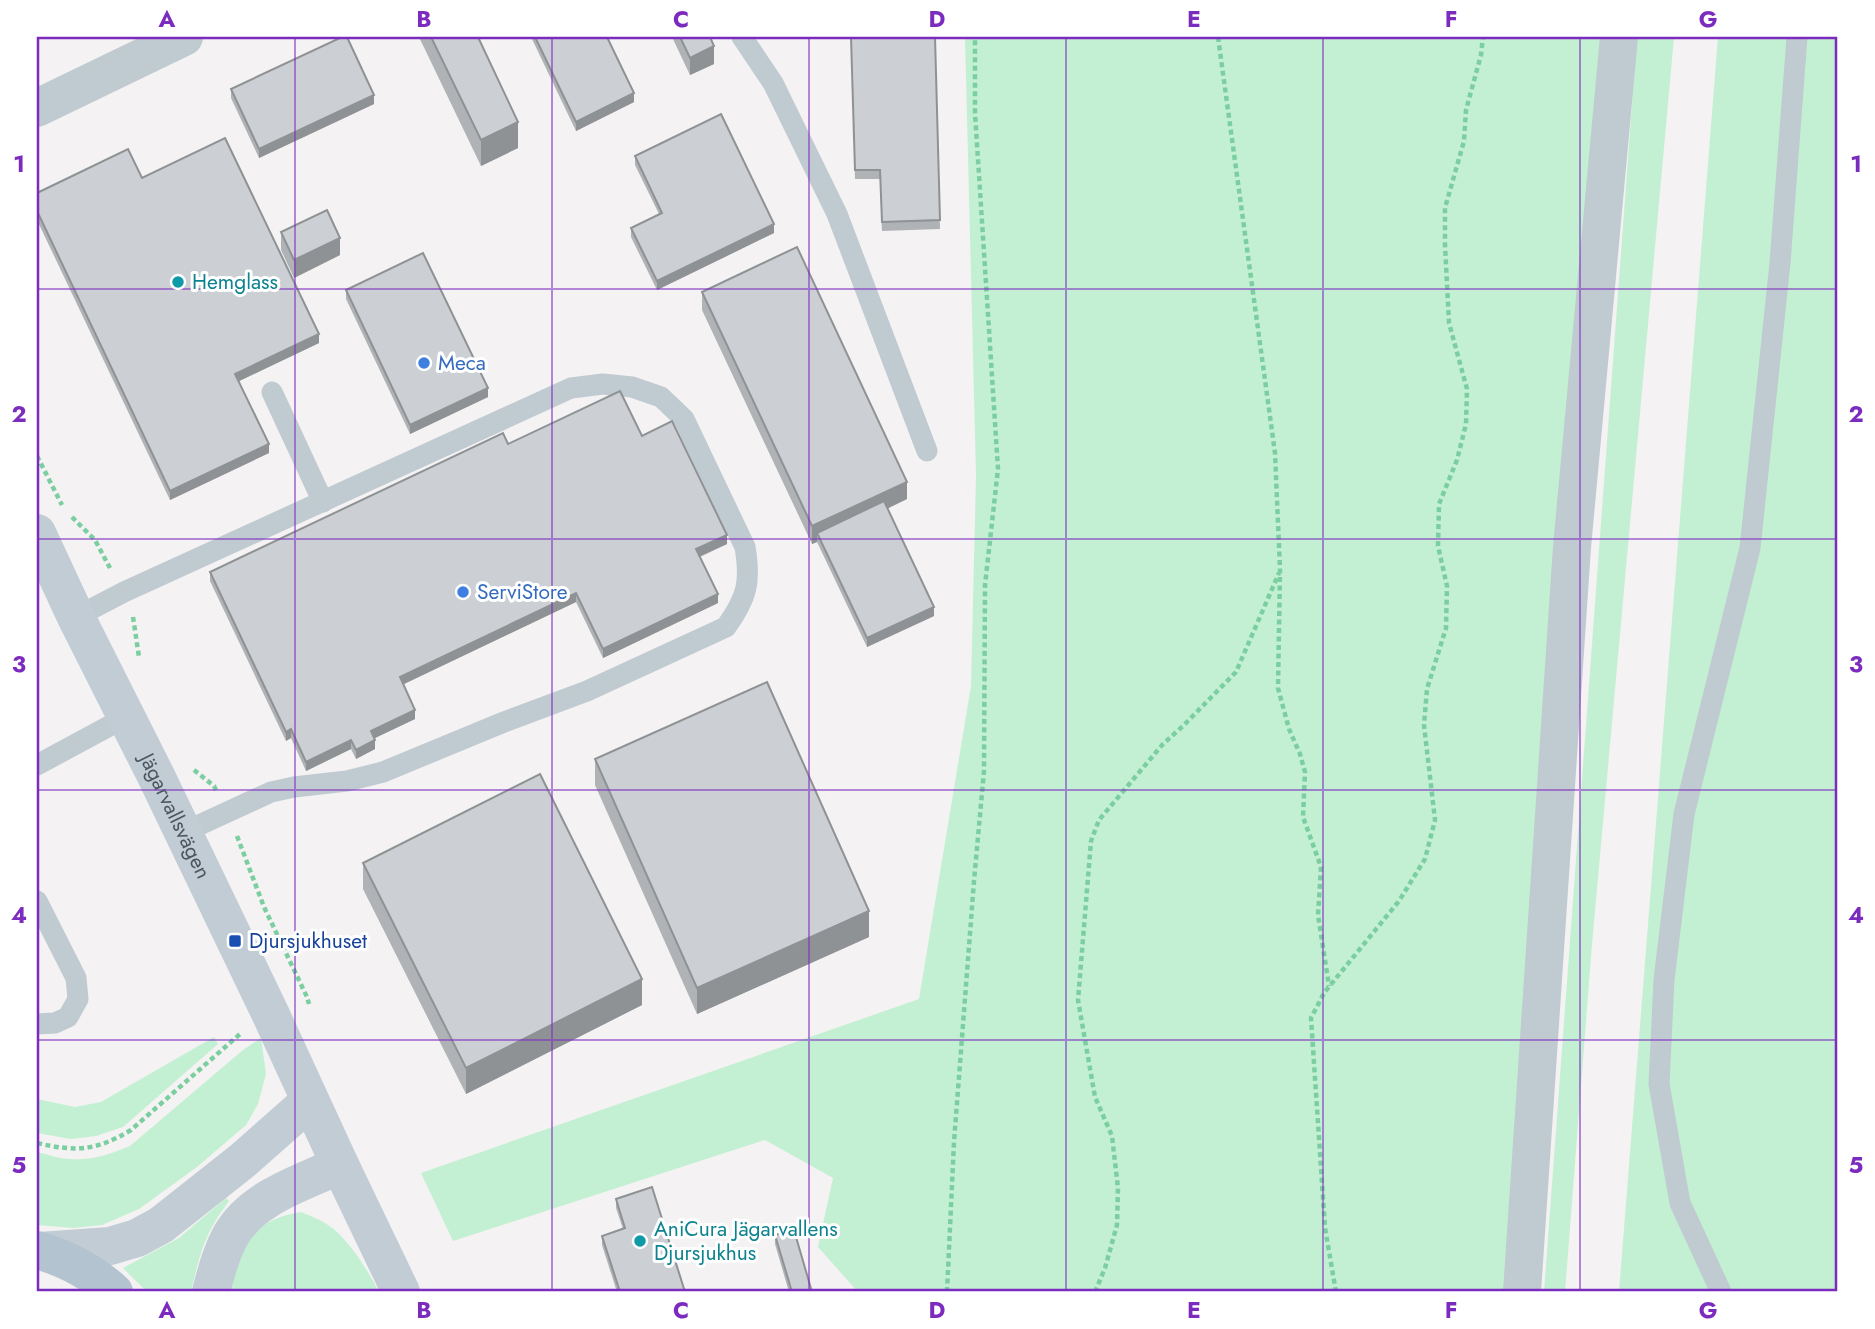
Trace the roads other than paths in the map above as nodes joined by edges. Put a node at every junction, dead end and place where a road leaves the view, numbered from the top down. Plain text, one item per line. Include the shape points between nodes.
1 (184, 37) edge
2 (742, 37) edge
3 (1619, 37) edge
4 (1797, 37) edge
5 (37, 108) edge
6 (272, 393) dead end
7 (927, 451) dead end
8 (323, 502) junction
9 (37, 533) edge
10 (76, 617) junction
11 (126, 717) junction
12 (37, 765) edge
13 (182, 833) junction
14 (37, 901) edge
15 (37, 1024) edge
16 (310, 1101) junction
17 (340, 1165) junction
18 (38, 1250) edge
19 (114, 1292) edge
20 (211, 1292) edge
21 (401, 1292) edge
22 (1522, 1292) edge
23 (1721, 1292) edge

1 - 5 street
2 - 7 lane via 773,83 837,214
3 - 22 street via 1572,547
4 - 23 lane via 1780,263 1749,548 1684,814 1664,980 1659,1084 1680,1203
6 - 8 lane
8 - 10 lane
8 - 13 lane via 571,388 632,387 661,397 684,419 746,547 747,588 726,627 587,691 383,772 271,792
9 - 10 street, Jägarvallsvägen
10 - 11 street, Jägarvallsvägen
11 - 12 lane
11 - 13 street, Jägarvallsvägen
13 - 16 street, Jägarvallsvägen
14 - 15 lane via 76,978 78,999 68,1017
16 - 17 street, Jägarvallsvägen
16 - 18 street via 161,1225 110,1246
17 - 20 street via 277,1195 243,1218 222,1255
17 - 21 street, Jägarvallsvägen
18 - 19 main road via 73,1263

